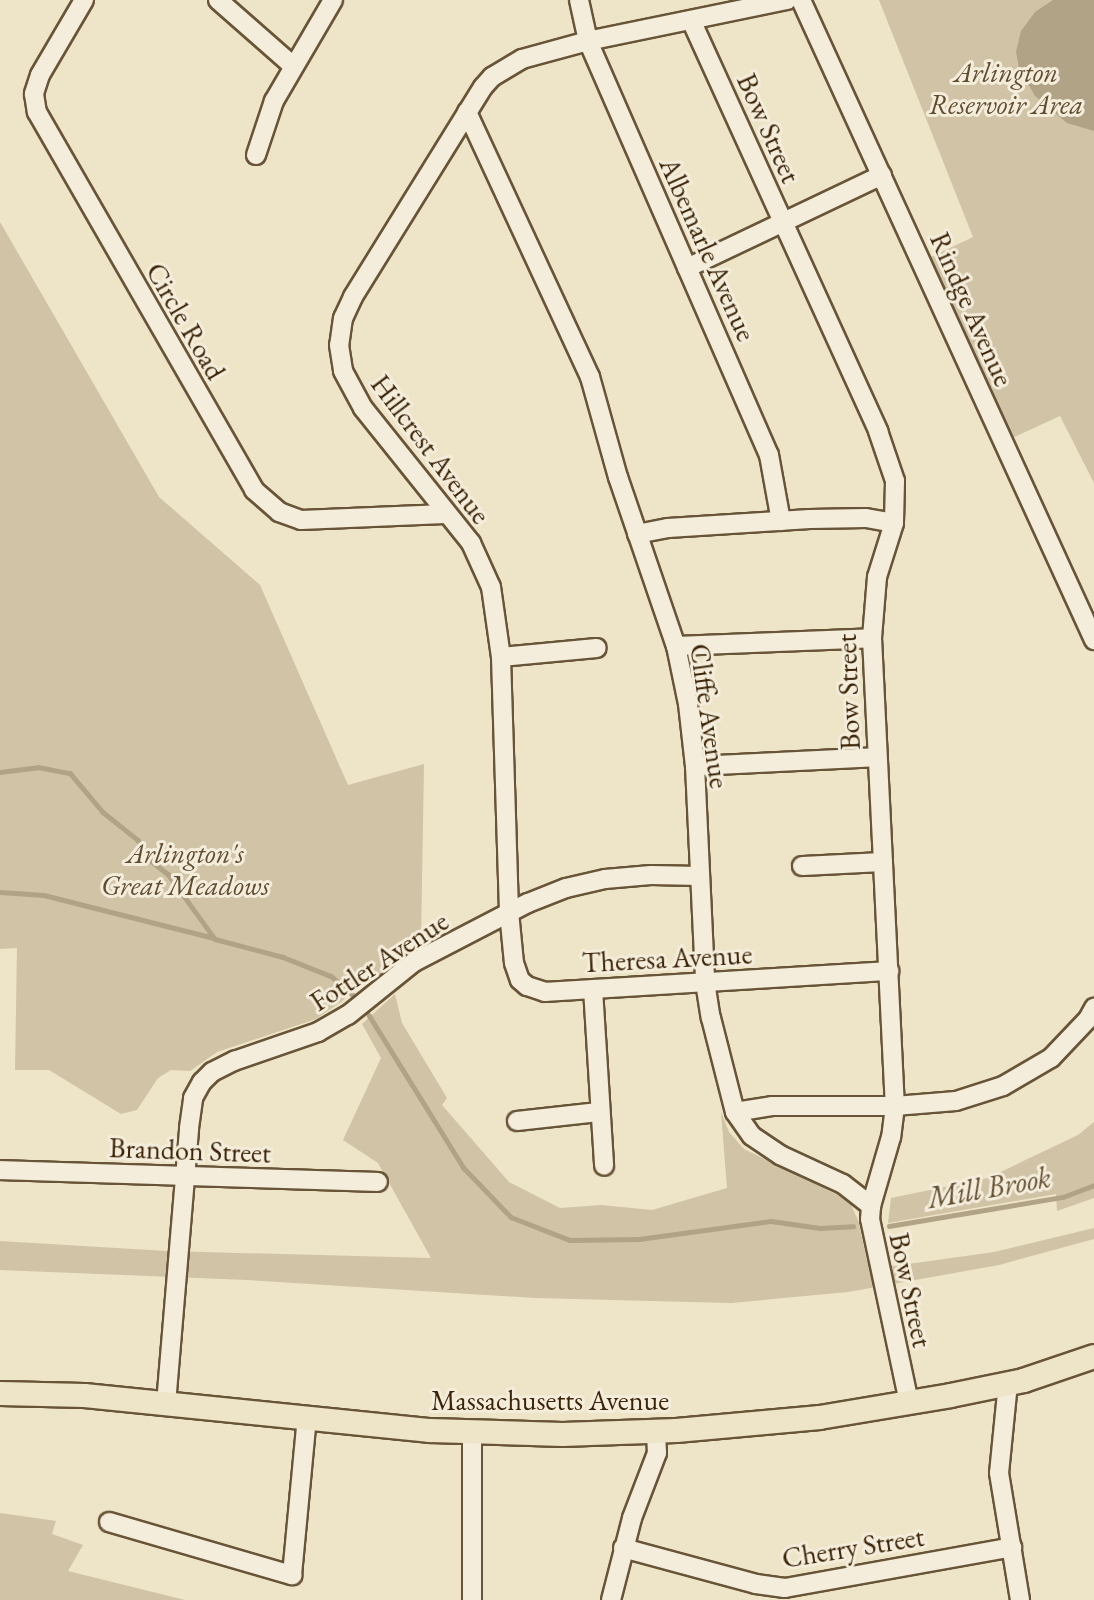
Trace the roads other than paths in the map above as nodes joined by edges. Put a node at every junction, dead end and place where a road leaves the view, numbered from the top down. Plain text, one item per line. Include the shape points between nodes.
1 (84, 0) edge
2 (218, 0) edge
3 (333, 0) edge
4 (579, 0) edge
5 (787, 0) edge
6 (801, 0) edge
7 (691, 20) junction
8 (588, 41) junction
9 (293, 66) junction
10 (467, 112) junction
11 (256, 155) dead end
12 (882, 175) junction
13 (783, 222) junction
14 (687, 268) junction
15 (444, 514) junction
16 (781, 521) junction
17 (894, 523) junction
18 (637, 534) junction
19 (872, 638) junction
20 (1094, 639) edge
21 (676, 646) junction
22 (597, 648) dead end
23 (501, 657) junction
24 (876, 757) junction
25 (695, 766) junction
26 (883, 862) junction
27 (802, 866) dead end
28 (700, 876) junction
29 (509, 912) junction
30 (889, 971) junction
31 (705, 982) junction
32 (593, 989) junction
33 (1094, 1008) edge
34 (895, 1106) junction
35 (599, 1112) junction
36 (735, 1112) junction
37 (517, 1121) dead end
38 (604, 1166) dead end
39 (0, 1170) edge
40 (186, 1177) junction
41 (378, 1182) dead end
42 (871, 1206) junction
43 (1094, 1356) edge
44 (1008, 1383) junction
45 (0, 1393) edge
46 (909, 1402) junction
47 (166, 1404) junction
48 (307, 1417) junction
49 (656, 1431) junction
50 (472, 1432) junction
51 (109, 1522) dead end
52 (1012, 1547) junction
53 (623, 1548) junction
54 (816, 1592) edge
55 (472, 1600) edge
56 (611, 1600) edge
57 (1020, 1600) edge

1 - 15 street, Circle Road via 40,75 34,94 37,112 254,490 279,512 301,520
2 - 9 street
3 - 9 street
4 - 8 street, Albemarle Avenue
5 - 7 street, Hillcrest Avenue
6 - 12 street, Rindge Avenue
7 - 8 street, Hillcrest Avenue
7 - 13 street, Bow Street
8 - 10 street, Hillcrest Avenue via 512,64 483,86
8 - 14 street, Albemarle Avenue
9 - 11 street via 266,120
10 - 15 street, Hillcrest Avenue via 353,297 343,318 339,345 343,371 363,408
10 - 18 street, Cliffe Avenue via 590,377
12 - 13 street
12 - 20 street, Rindge Avenue
13 - 14 street
13 - 17 street, Bow Street via 886,449 897,492
14 - 16 street, Albemarle Avenue via 769,455
15 - 23 street, Hillcrest Avenue via 471,543 486,571
16 - 17 street via 866,518
16 - 18 street
17 - 19 street, Bow Street via 879,569
18 - 21 street, Cliffe Avenue
19 - 21 street
19 - 24 street, Bow Street
21 - 25 street, Cliffe Avenue
22 - 23 street
23 - 29 street, Hillcrest Avenue
24 - 25 street
24 - 26 street, Bow Street
25 - 28 street, Cliffe Avenue
26 - 27 street
26 - 30 street, Bow Street
28 - 29 street, Fottler Avenue via 605,879 566,888
28 - 31 street, Cliffe Avenue
29 - 32 street, Theresa Avenue via 514,963 527,986 545,992
29 - 40 street, Fottler Avenue via 414,962 348,1015 318,1032 212,1072 193,1098
30 - 31 street, Theresa Avenue
30 - 34 street, Bow Street
31 - 32 street, Theresa Avenue
31 - 36 street, Cliffe Avenue
32 - 35 street
33 - 34 street via 1051,1058 1003,1086 956,1101
34 - 36 street via 772,1106
34 - 42 street, Bow Street
35 - 37 street
35 - 38 street
36 - 42 street, Cliffe Avenue via 752,1136 780,1155 843,1184
39 - 40 street, Brandon Street
40 - 41 street, Brandon Street
40 - 47 street, Fottler Avenue
42 - 46 street, Bow Street via 875,1249
43 - 44 main road, Massachusetts Avenue
44 - 46 main road, Massachusetts Avenue
44 - 52 street via 999,1473
45 - 47 main road, Massachusetts Avenue via 84,1395
46 - 49 main road, Massachusetts Avenue via 790,1420
47 - 48 main road, Massachusetts Avenue
48 - 50 main road, Massachusetts Avenue
48 - 51 street via 292,1575
49 - 50 main road, Massachusetts Avenue
49 - 53 street via 657,1452
50 - 55 street
52 - 54 street, Cherry Street
52 - 57 street
53 - 54 street, Cherry Street via 772,1587
53 - 56 street

